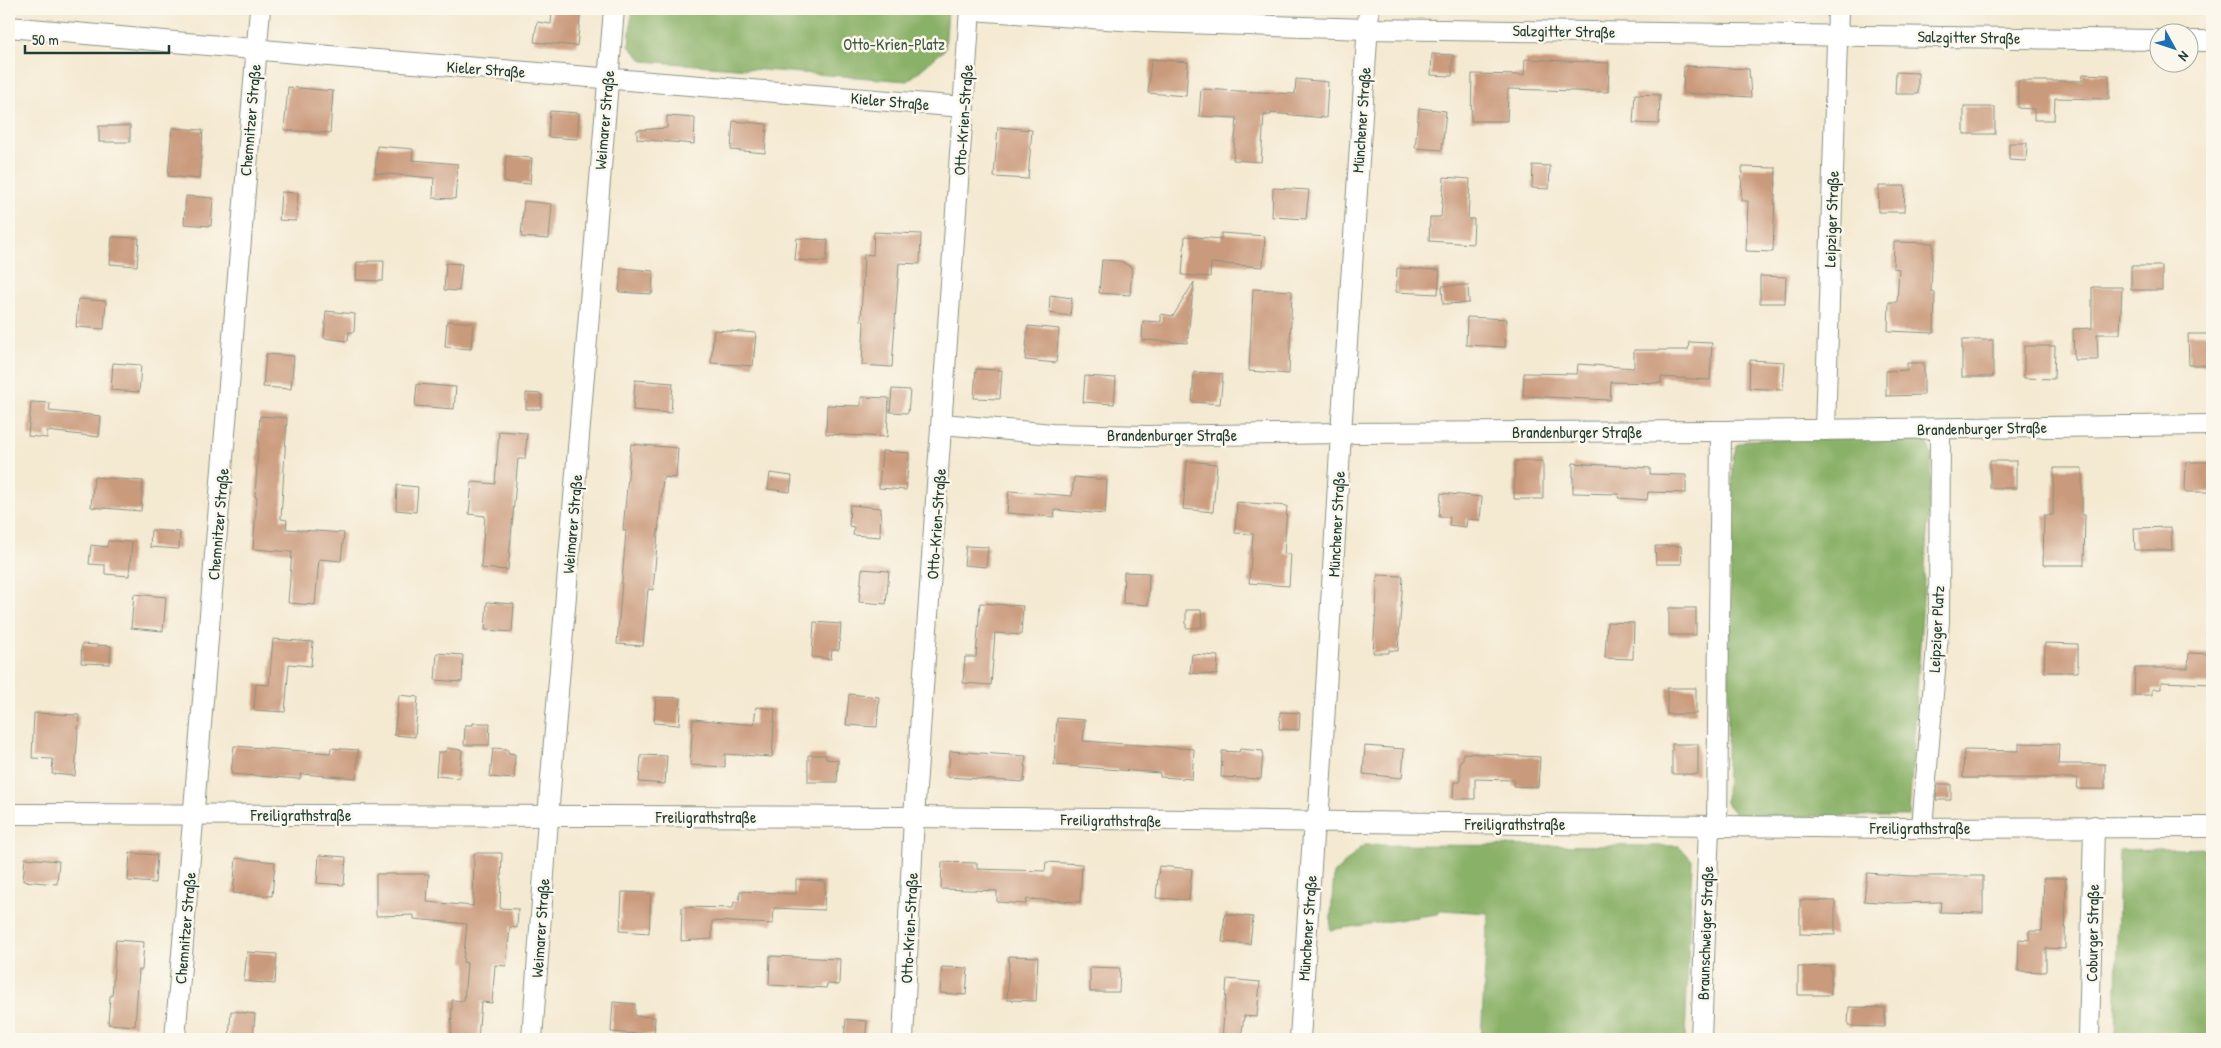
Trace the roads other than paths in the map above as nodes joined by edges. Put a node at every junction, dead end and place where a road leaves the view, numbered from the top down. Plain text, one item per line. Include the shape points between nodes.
1 (260, 9) edge
2 (614, 9) edge
3 (970, 9) edge
4 (1369, 9) edge
5 (1838, 9) edge
6 (9, 27) edge
7 (1367, 29) junction
8 (1837, 35) junction
9 (2148, 40) edge
10 (2198, 41) edge
11 (2212, 41) edge
12 (256, 50) junction
13 (608, 78) junction
14 (964, 107) junction
15 (943, 424) junction
16 (2212, 425) edge
17 (1940, 429) junction
18 (1825, 430) junction
19 (1721, 431) junction
20 (1341, 432) junction
21 (9, 814) edge
22 (195, 814) junction
23 (548, 817) junction
24 (914, 817) junction
25 (1316, 822) junction
26 (2094, 826) junction
27 (1713, 827) junction
28 (2212, 827) edge
29 (1922, 828) junction
30 (175, 1039) edge
31 (532, 1039) edge
32 (903, 1039) edge
33 (1300, 1039) edge
34 (1701, 1039) edge
35 (2090, 1039) edge

1 - 12 street, Chemnitzer Straße
2 - 13 street, Weimarer Straße
3 - 7 street, Salzgitter Straße via 1152,22
3 - 14 street, Otto-Krien-Straße
4 - 7 street, Münchener Straße
5 - 8 street, Leipziger Straße
6 - 12 street, Kieler Straße
7 - 8 street, Salzgitter Straße
7 - 20 street, Münchener Straße
8 - 9 street, Salzgitter Straße
8 - 18 street, Leipziger Straße
10 - 11 street
12 - 13 street, Kieler Straße
12 - 22 street, Chemnitzer Straße
13 - 14 street, Kieler Straße
13 - 23 street, Weimarer Straße
14 - 15 street, Otto-Krien-Straße
15 - 20 street, Brandenburger Straße via 1052,434 1147,436
15 - 24 street, Otto-Krien-Straße
16 - 17 street, Brandenburger Straße
17 - 18 street, Brandenburger Straße
17 - 29 street, Leipziger Platz via 1939,621
18 - 19 street, Brandenburger Straße
19 - 20 street, Brandenburger Straße
19 - 27 street
20 - 25 street, Münchener Straße
21 - 22 street, Freiligrathstraße
22 - 23 street, Freiligrathstraße
22 - 30 street, Chemnitzer Straße
23 - 24 street, Freiligrathstraße
23 - 31 street, Weimarer Straße
24 - 25 street, Freiligrathstraße
24 - 32 street, Otto-Krien-Straße
25 - 27 street, Freiligrathstraße
25 - 33 street, Münchener Straße
26 - 28 street, Freiligrathstraße
26 - 29 street, Freiligrathstraße
26 - 35 street, Coburger Straße
27 - 29 street, Freiligrathstraße
27 - 34 street, Braunschweiger Straße

